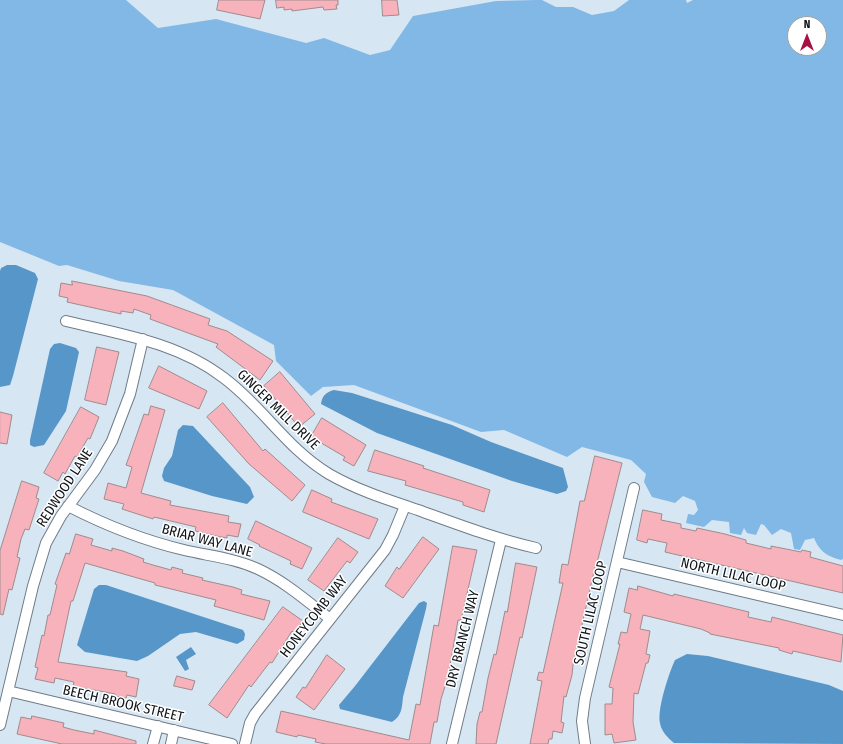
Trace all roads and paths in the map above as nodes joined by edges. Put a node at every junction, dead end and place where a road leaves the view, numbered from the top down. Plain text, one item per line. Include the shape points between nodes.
1 (66, 321) dead end
2 (143, 339) junction
3 (634, 488) dead end
4 (68, 506) junction
5 (405, 506) junction
6 (501, 540) junction
7 (536, 548) dead end
8 (617, 562) junction
9 (843, 615) edge
10 (330, 618) junction
11 (8, 691) junction
12 (0, 725) edge
13 (158, 726) junction
14 (174, 730) junction
15 (153, 744) edge
16 (171, 744) edge
17 (232, 744) edge
18 (245, 744) edge
19 (452, 744) edge
20 (585, 744) edge

1 - 2 street, GINGER MILL DRIVE
2 - 4 street, REDWOOD LANE via 130,394 112,441 95,470
2 - 5 street, GINGER MILL DRIVE via 198,360 225,378 303,457 328,474 355,488
3 - 8 street, SOUTH LILAC LOOP
4 - 10 street, BRIAR WAY LANE via 157,542 232,559 258,569 278,579
4 - 11 street, REDWOOD LANE via 46,543
5 - 6 street, GINGER MILL DRIVE
5 - 10 street, HONEYCOMB WAY via 394,536 385,550
6 - 7 street, GINGER MILL DRIVE
6 - 19 street, DRY BRANCH WAY
8 - 9 street, NORTH LILAC LOOP
8 - 20 street, SOUTH LILAC LOOP via 583,706
10 - 18 street, HONEYCOMB WAY via 255,714
11 - 12 street, REDWOOD LANE
11 - 13 street, BEECH BROOK STREET
13 - 14 street, BEECH BROOK STREET
13 - 15 street
14 - 16 street
14 - 17 street, BEECH BROOK STREET

